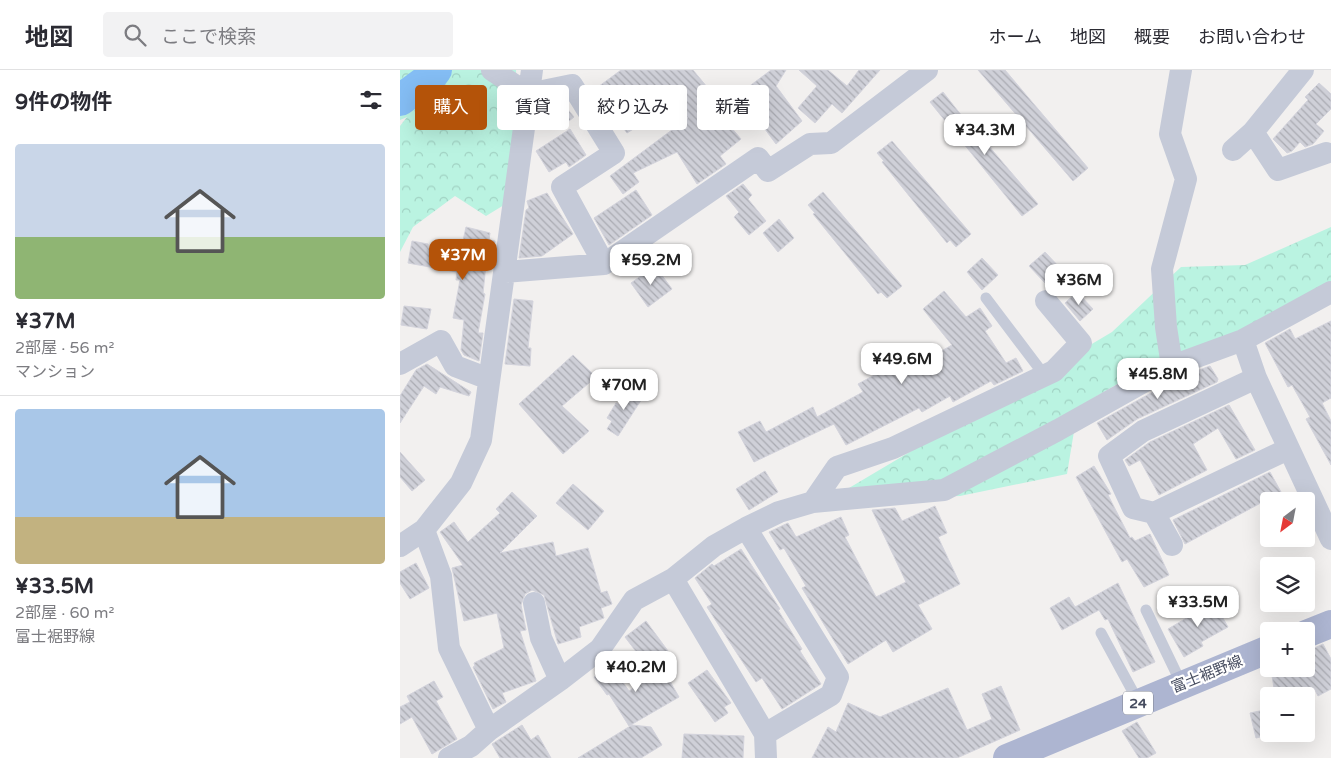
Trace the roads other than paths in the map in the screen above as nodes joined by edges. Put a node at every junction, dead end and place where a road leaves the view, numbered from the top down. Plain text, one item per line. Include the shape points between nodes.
1 (492, 70) edge
2 (532, 70) edge
3 (927, 70) edge
4 (1180, 70) edge
5 (1303, 70) edge
6 (514, 85) edge
7 (530, 85) edge
8 (569, 86) edge
9 (523, 130) edge
10 (1253, 132) junction
11 (1233, 150) dead end
12 (1326, 153) dead end
13 (604, 264) junction
14 (505, 272) junction
15 (1331, 292) edge
16 (986, 298) dead end
17 (1046, 301) dead end
18 (1243, 340) junction
19 (400, 364) edge
20 (1172, 366) junction
21 (1045, 376) junction
22 (1256, 378) junction
23 (488, 379) junction
24 (1288, 449) junction
25 (813, 502) junction
26 (1154, 513) junction
27 (746, 528) junction
28 (424, 530) junction
29 (1331, 539) edge
30 (1172, 545) dead end
31 (400, 546) edge
32 (674, 579) junction
33 (534, 603) dead end
34 (1146, 610) dead end
35 (1331, 624) edge
36 (1315, 630) edge
37 (1101, 634) dead end
38 (1260, 653) edge
39 (560, 680) junction
40 (1182, 685) junction
41 (1139, 702) junction
42 (489, 730) junction
43 (766, 734) junction
44 (449, 758) edge
45 (766, 758) edge
46 (1007, 758) edge

1 - 6 street
2 - 7 street
3 - 13 street via 830,142 810,144 768,171 758,158
4 - 20 street via 1170,134 1186,179 1162,269
5 - 10 street
8 - 13 street via 572,85 614,153 562,187
9 - 14 street
10 - 11 street
10 - 12 street via 1278,170
13 - 14 street
14 - 23 street
15 - 18 street
16 - 21 lane
17 - 21 street via 1081,343
18 - 20 street
18 - 22 street
19 - 23 street via 441,341 455,366
20 - 25 street via 944,490
21 - 25 street via 894,448 837,467
22 - 24 street
22 - 26 street via 1143,431 1109,456 1133,508
23 - 28 street via 481,440 461,483
24 - 26 street
24 - 29 street
25 - 27 street via 779,512
26 - 30 street
27 - 32 street via 714,546
27 - 43 street via 838,677 831,694
28 - 31 street
28 - 42 street via 441,576 449,648
32 - 39 street via 634,600 600,649
32 - 43 street
33 - 39 street via 541,638
34 - 40 lane
35 - 36 main road
37 - 41 lane
38 - 40 main road, 富士裾野線 / 24
39 - 42 street
40 - 41 main road, 富士裾野線 / 24
41 - 46 main road, 富士裾野線 / 24
42 - 44 street via 471,746
43 - 45 street

